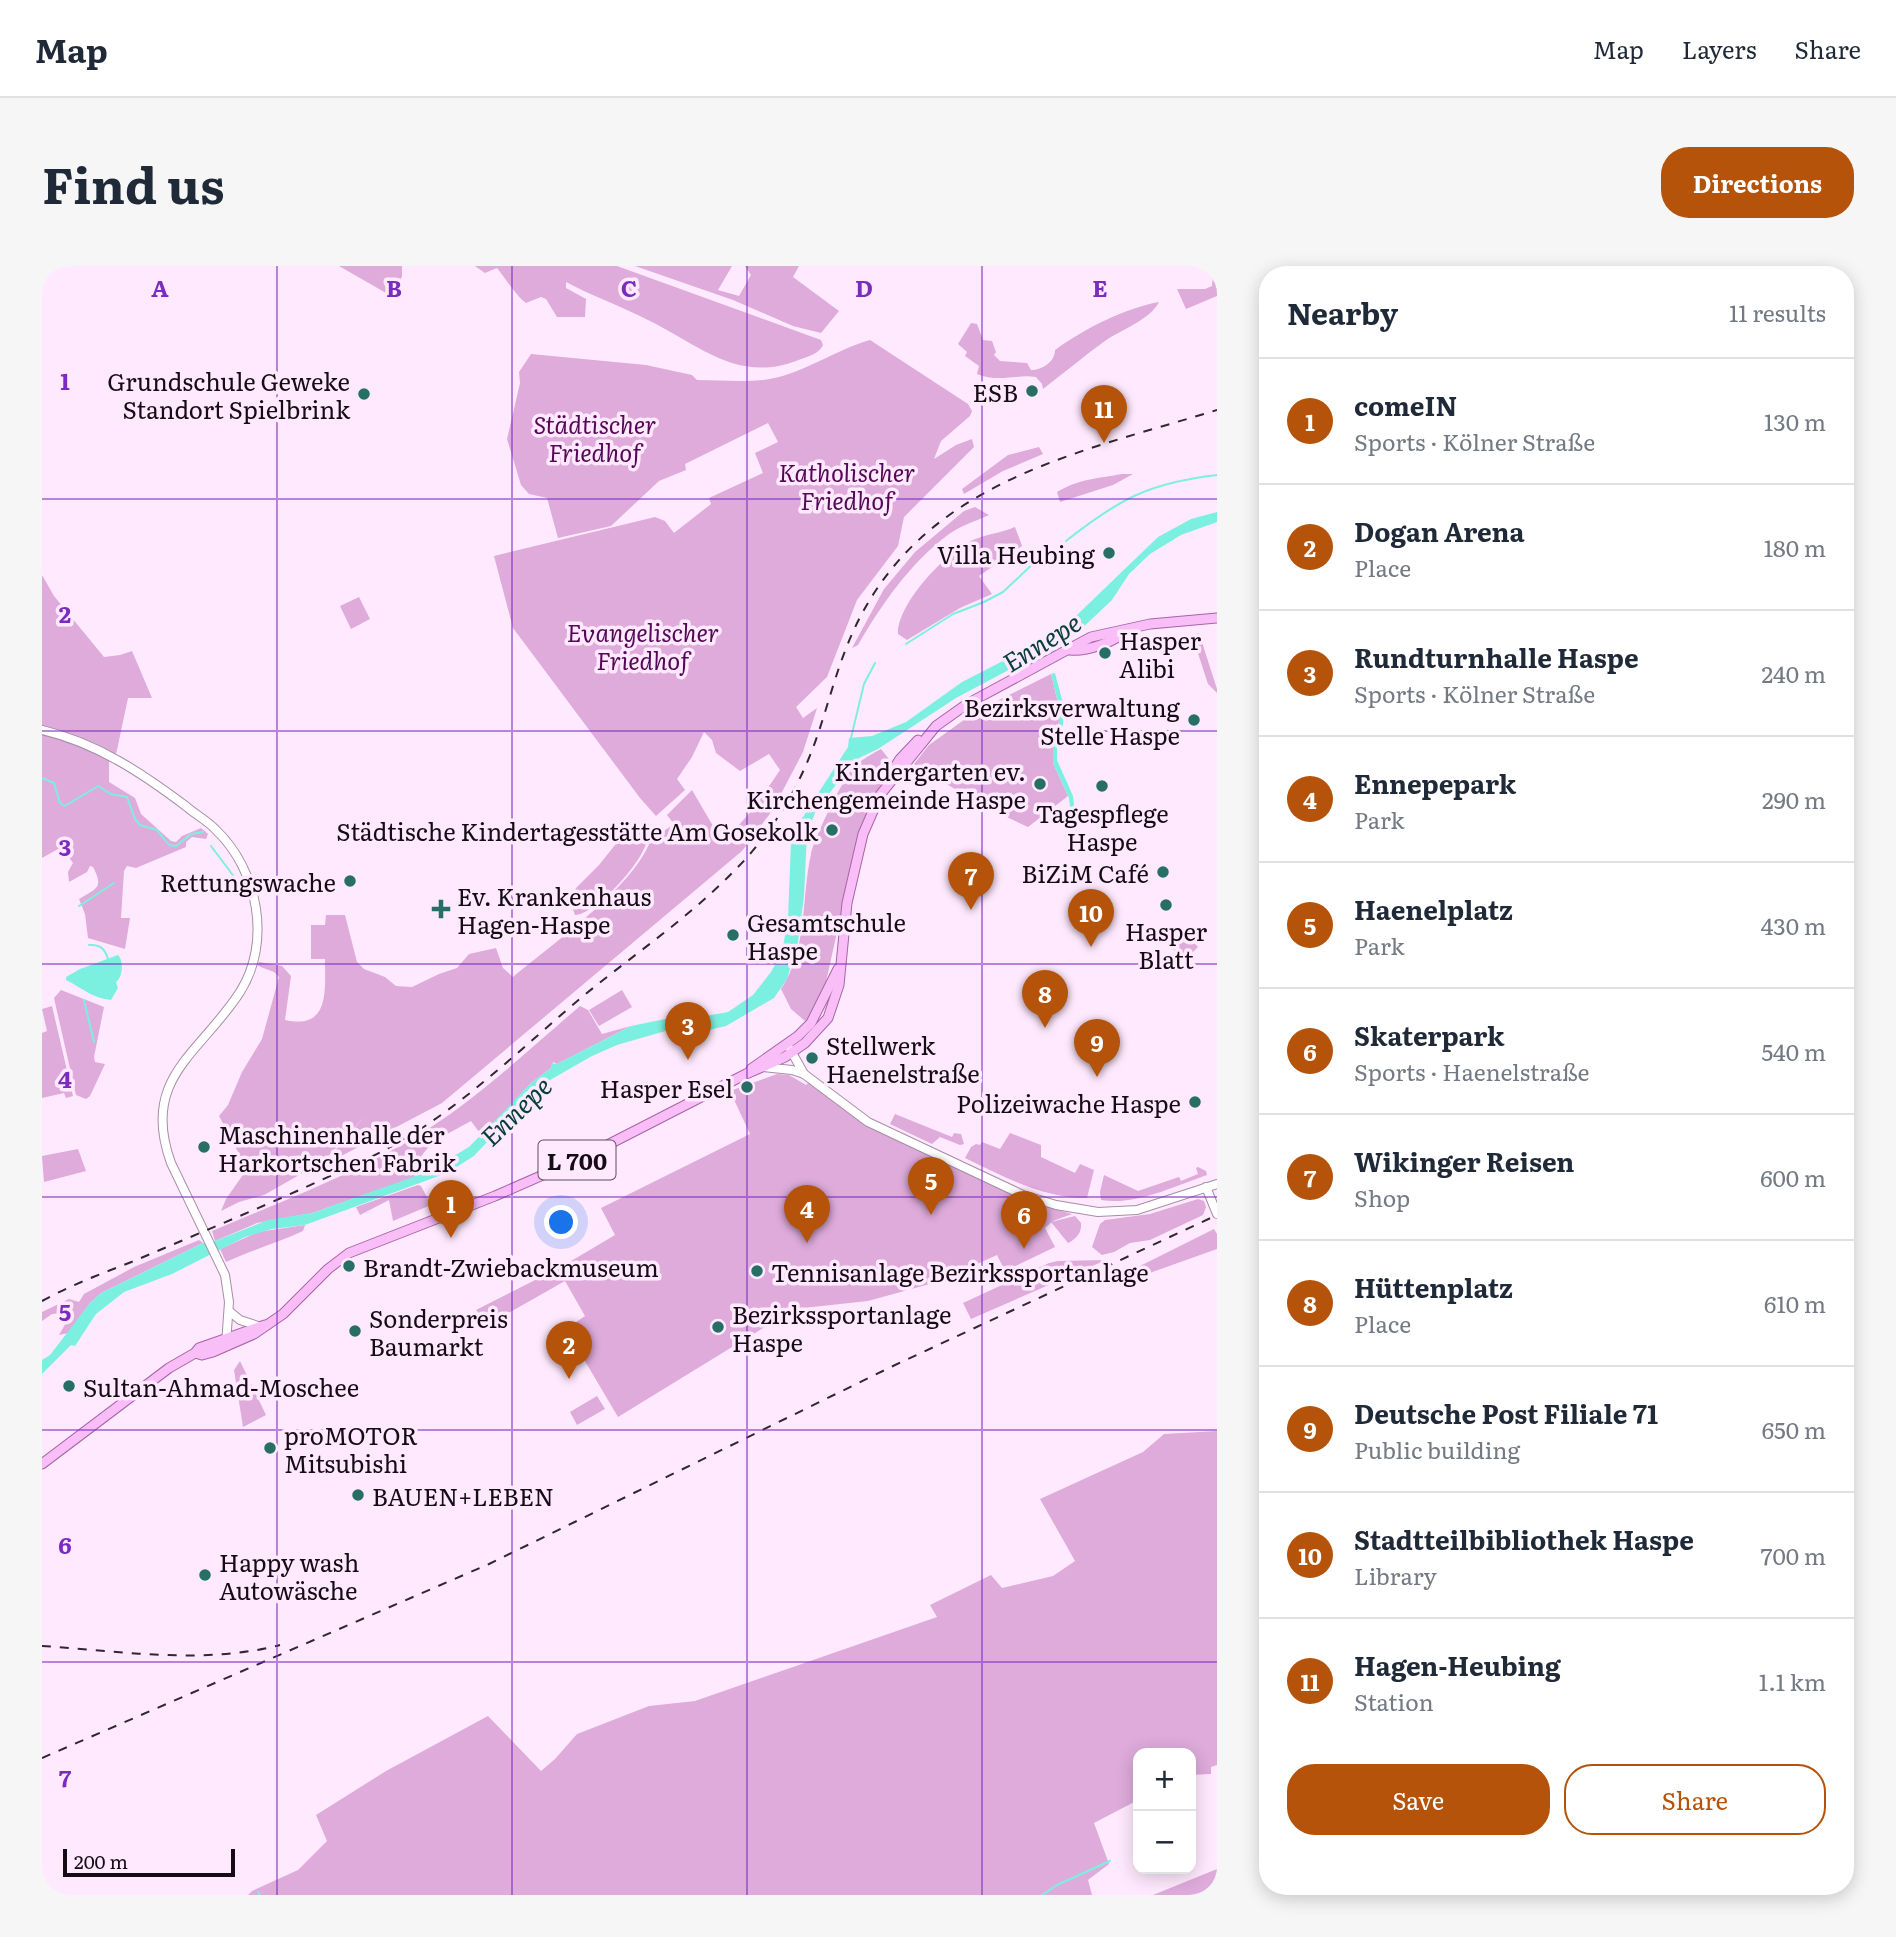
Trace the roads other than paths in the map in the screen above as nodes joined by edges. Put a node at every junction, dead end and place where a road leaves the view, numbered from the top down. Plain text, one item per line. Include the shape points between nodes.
1 (1217, 618) edge
2 (42, 730) edge
3 (839, 968) junction
4 (823, 1003) junction
5 (833, 1007) junction
6 (788, 1050) junction
7 (763, 1068) junction
8 (800, 1072) junction
9 (746, 1074) junction
10 (1217, 1184) edge
11 (1206, 1187) junction
12 (1217, 1214) edge
13 (229, 1311) junction
14 (270, 1324) junction
15 (258, 1326) junction
16 (226, 1342) junction
17 (42, 1464) edge

1 - 3 main road, L 700 via 1150,624 1094,646 1070,650 967,704 900,759 855,859
2 - 13 main road via 115,757 173,797 216,830 251,885 258,927 249,973 234,1001 171,1082 161,1119 171,1163 227,1281
3 - 4 main road, L 700
3 - 5 main road, L 700
4 - 5 main road
4 - 6 main road, L 700
5 - 6 main road, L 700 via 821,1028
6 - 7 main road, L 700
6 - 8 main road
6 - 9 main road, L 700 via 765,1057
7 - 8 main road, L 700
7 - 9 main road, L 700
8 - 11 main road via 867,1122 1036,1199 1114,1212 1137,1210
9 - 14 main road, L 700 via 577,1161 338,1260
10 - 11 main road
11 - 12 main road
13 - 15 main road
13 - 16 main road
14 - 15 main road, L 700
14 - 16 main road, L 700
15 - 16 main road, L 700
16 - 17 main road, L 700 via 199,1348

